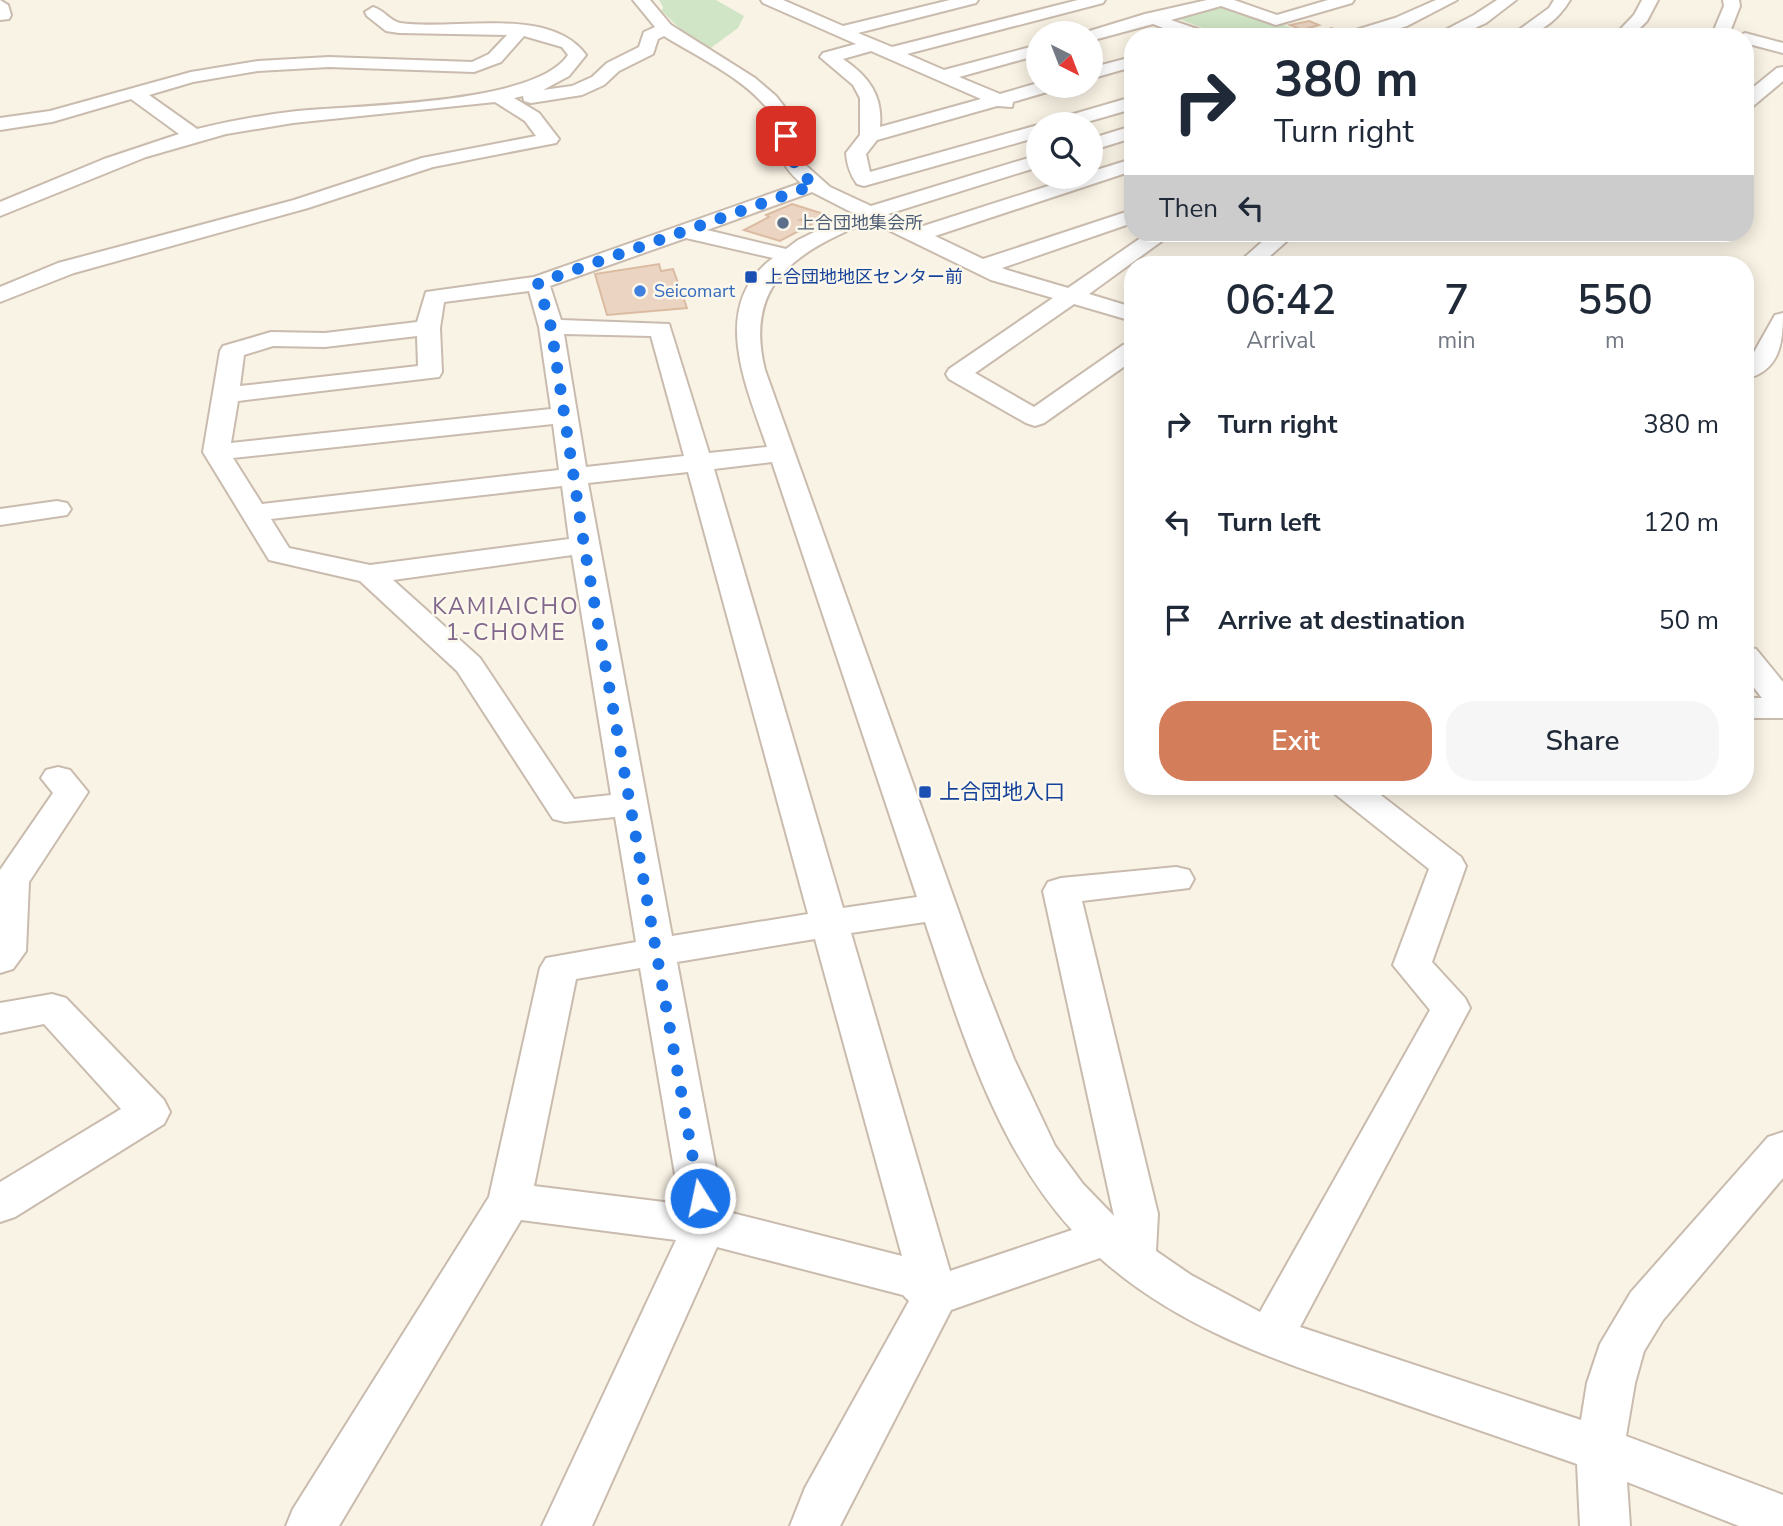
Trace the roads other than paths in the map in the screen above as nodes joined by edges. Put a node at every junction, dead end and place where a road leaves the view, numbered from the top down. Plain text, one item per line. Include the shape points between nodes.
1 (640, 0) edge
2 (769, 0) edge
3 (970, 0) edge
4 (1097, 0) edge
5 (1346, 0) edge
6 (1449, 0) edge
7 (1508, 0) edge
8 (1562, 0) edge
9 (1650, 0) edge
10 (1731, 0) edge
11 (1223, 1) edge
12 (821, 2) dead end
13 (0, 5) edge
14 (1116, 5) edge
15 (791, 10) junction
16 (373, 12) dead end
17 (0, 15) edge
18 (1154, 19) junction
19 (1178, 28) edge
20 (1381, 28) edge
21 (1460, 28) edge
22 (1530, 28) edge
23 (1630, 28) edge
24 (1728, 28) edge
25 (665, 29) junction
26 (520, 31) junction
27 (841, 32) junction
28 (1103, 33) edge
29 (1754, 40) edge
30 (872, 45) junction
31 (1783, 48) edge
32 (890, 53) junction
33 (1026, 53) edge
34 (1124, 64) edge
35 (1103, 70) edge
36 (1783, 72) edge
37 (941, 76) junction
38 (133, 92) junction
39 (1026, 92) edge
40 (498, 96) junction
41 (1754, 96) edge
42 (997, 100) junction
43 (1124, 105) edge
44 (1101, 112) edge
45 (1026, 116) edge
46 (1026, 119) edge
47 (0, 124) edge
48 (1124, 134) edge
49 (193, 135) junction
50 (870, 136) junction
51 (1103, 140) edge
52 (1026, 165) edge
53 (1124, 168) edge
54 (814, 185) junction
55 (0, 210) edge
56 (870, 215) junction
57 (1124, 219) edge
58 (684, 231) junction
59 (914, 236) junction
60 (1149, 242) edge
61 (1274, 242) edge
62 (790, 256) junction
63 (1130, 256) edge
64 (1258, 256) edge
65 (1124, 260) edge
66 (982, 267) junction
67 (538, 283) junction
68 (0, 295) edge
69 (1073, 296) junction
70 (1124, 312) edge
71 (1783, 320) edge
72 (551, 327) junction
73 (428, 328) junction
74 (1124, 356) edge
75 (1754, 365) edge
76 (226, 395) junction
77 (564, 415) junction
78 (216, 452) junction
79 (782, 453) junction
80 (699, 463) junction
81 (573, 477) junction
82 (57, 509) dead end
83 (254, 513) junction
84 (0, 517) edge
85 (584, 545) junction
86 (370, 574) junction
87 (1754, 668) edge
88 (1783, 706) edge
89 (1754, 708) edge
90 (58, 778) dead end
91 (1358, 795) edge
92 (631, 804) junction
93 (1176, 879) dead end
94 (938, 906) junction
95 (832, 923) junction
96 (658, 951) junction
97 (0, 959) edge
98 (0, 1018) edge
99 (1783, 1149) edge
100 (510, 1201) junction
101 (0, 1204) edge
102 (705, 1225) junction
103 (1120, 1249) junction
104 (935, 1296) junction
105 (1270, 1338) junction
106 (1600, 1450) junction
107 (1783, 1519) edge
108 (311, 1526) edge
109 (567, 1526) edge
110 (815, 1526) edge
111 (1605, 1526) edge

1 - 25 street
2 - 15 street
3 - 27 street
4 - 32 street
5 - 11 street via 1276,20
6 - 20 street
7 - 21 street
8 - 22 street via 1555,11
9 - 23 street
10 - 24 street
11 - 18 street
12 - 15 street
13 - 17 street via 4,15
14 - 18 street
15 - 27 street
16 - 26 street via 392,27
18 - 19 street
18 - 28 street
25 - 40 street via 650,36 647,50 576,91 525,98
25 - 54 street via 749,82 769,100 784,118 793,164
26 - 38 street via 495,58 474,67 296,63 219,72
26 - 40 street via 558,39 577,55 556,78
27 - 30 street
29 - 31 street
30 - 32 street
30 - 50 street via 829,57 865,89 874,109
32 - 37 street
33 - 37 street
34 - 35 street
36 - 41 street
37 - 42 street
38 - 47 street via 52,116
38 - 49 street
39 - 42 street
40 - 49 street via 254,123
40 - 68 street via 532,117 549,138 429,162 288,208 66,268
42 - 45 street
42 - 50 street
43 - 44 street
46 - 50 street via 864,180 856,153
48 - 51 street
49 - 55 street
52 - 56 street
53 - 59 street
54 - 56 street
54 - 58 street
56 - 59 street
56 - 62 street via 817,238
57 - 66 street
58 - 62 street
58 - 67 street
59 - 66 street
60 - 63 street
61 - 64 street
62 - 79 street via 758,291 748,334 753,370
65 - 69 street
66 - 69 street
67 - 72 street
67 - 73 street via 434,297
69 - 70 street
69 - 74 street via 958,374 1035,418
71 - 75 street via 1763,358
72 - 77 street
72 - 80 street via 661,329
73 - 76 street via 325,340 271,339 232,351
73 - 76 street via 430,372
76 - 78 street
77 - 78 street
77 - 81 street
78 - 83 street
79 - 80 street
79 - 94 street
80 - 81 street
80 - 95 street
81 - 83 street
81 - 85 street
82 - 84 street
83 - 86 street via 279,554
85 - 86 street
85 - 92 street
86 - 92 street via 469,666 565,811
87 - 88 street
88 - 89 street
90 - 97 street via 71,792 11,881 7,951
91 - 105 street via 1448,866 1412,965 1451,1008
92 - 96 street
93 - 103 street via 1061,891 1136,1214
94 - 95 street
94 - 103 street via 1022,1124 1045,1166 1076,1206
95 - 96 street
95 - 104 street
96 - 100 street via 559,968
96 - 102 street
98 - 101 street via 52,1008 149,1112
99 - 106 street via 1647,1306 1623,1344
100 - 102 street
100 - 108 street
102 - 104 street via 916,1279
102 - 109 street
103 - 104 street
103 - 105 street via 1182,1294
104 - 110 street
105 - 106 street
106 - 107 street
106 - 111 street

